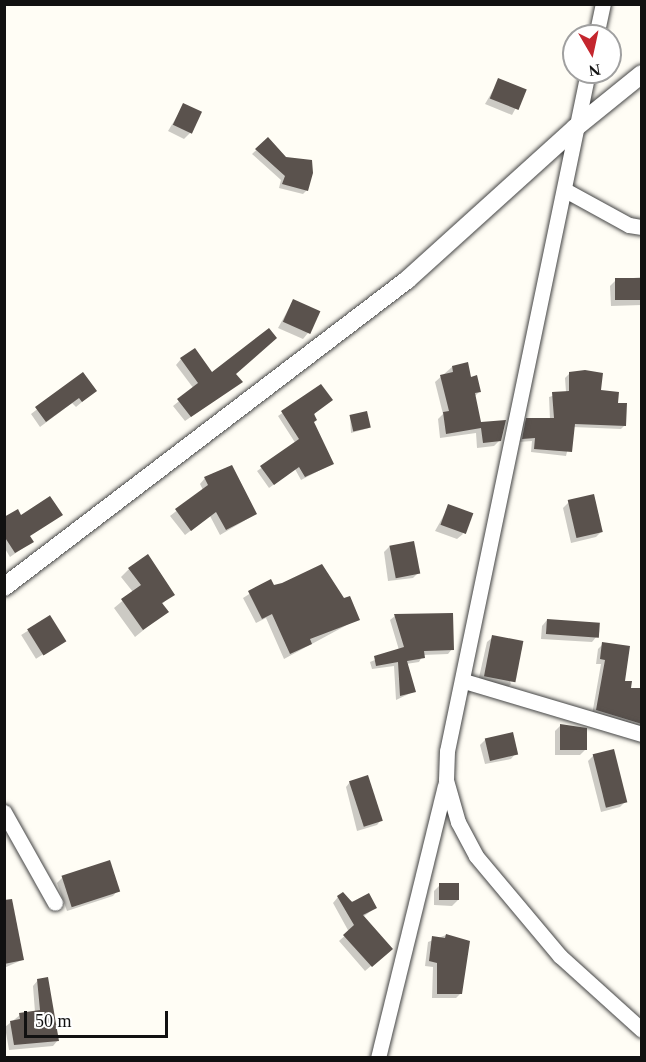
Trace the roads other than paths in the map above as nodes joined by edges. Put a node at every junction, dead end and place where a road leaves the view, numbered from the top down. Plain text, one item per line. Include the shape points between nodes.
1 (603, 4) edge
2 (599, 24) edge
3 (642, 74) edge
4 (585, 84) edge
5 (575, 128) junction
6 (565, 190) junction
7 (642, 227) edge
8 (4, 586) edge
9 (464, 681) junction
10 (642, 734) edge
11 (446, 780) junction
12 (4, 812) edge
13 (55, 903) dead end
14 (642, 1030) edge
15 (378, 1058) edge

1 - 2 street
3 - 5 street
4 - 5 street
5 - 6 street
5 - 8 street via 407,280
6 - 7 street via 629,225
6 - 9 street
9 - 10 street
9 - 11 street via 447,751
11 - 14 street via 458,822 476,856 560,956
11 - 15 street
12 - 13 street

